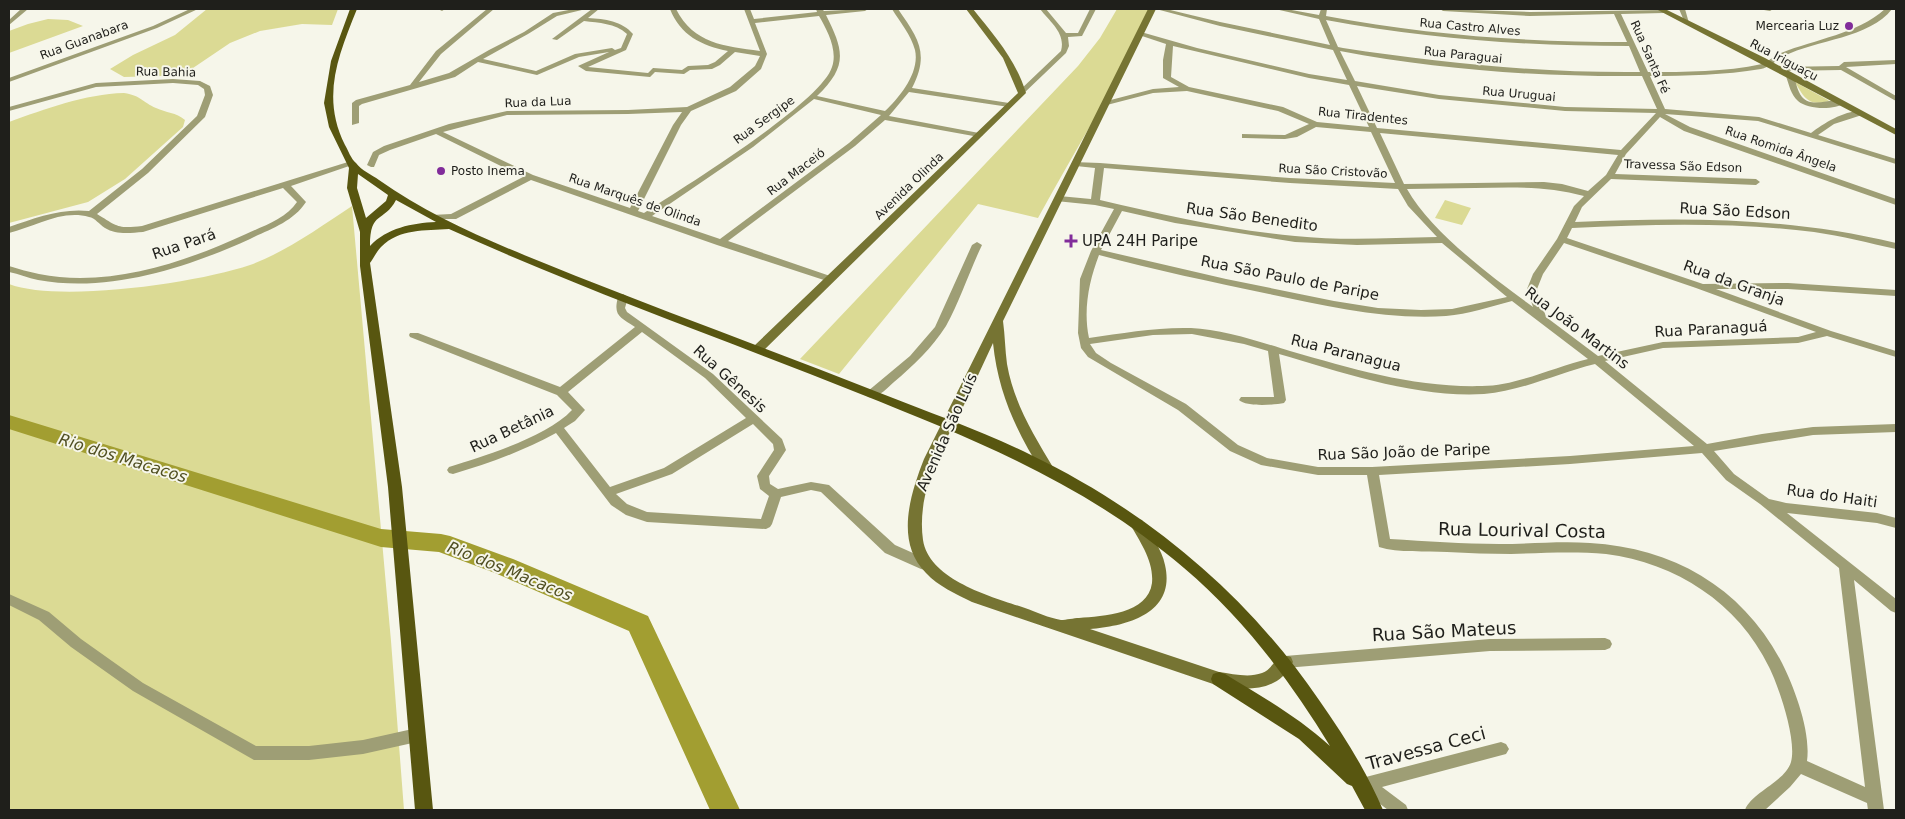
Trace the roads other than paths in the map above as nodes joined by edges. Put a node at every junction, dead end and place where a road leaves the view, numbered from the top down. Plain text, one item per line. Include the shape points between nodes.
1 (25, 9) edge
2 (195, 9) edge
3 (352, 9) edge
4 (491, 9) edge
5 (583, 9) edge
6 (596, 9) edge
7 (673, 9) edge
8 (747, 9) edge
9 (865, 9) edge
10 (894, 9) edge
11 (969, 9) edge
12 (1043, 9) edge
13 (1093, 9) edge
14 (1152, 9) edge
15 (1159, 9) edge
16 (1278, 9) edge
17 (1443, 9) edge
18 (1682, 9) edge
19 (1761, 9) edge
20 (1770, 9) edge
21 (1889, 9) edge
22 (1662, 10) edge
23 (821, 11) edge
24 (1621, 11) edge
25 (1323, 13) edge
26 (583, 19) junction
27 (752, 20) junction
28 (1687, 22) junction
29 (9, 23) edge
30 (1141, 34) junction
31 (1065, 35) junction
32 (555, 39) dead end
33 (1170, 43) junction
34 (1632, 44) junction
35 (624, 49) junction
36 (734, 49) junction
37 (1338, 50) junction
38 (764, 54) junction
39 (477, 60) junction
40 (1896, 62) edge
41 (1770, 64) junction
42 (1842, 68) junction
43 (1779, 69) junction
44 (1646, 75) junction
45 (1790, 76) junction
46 (9, 80) edge
47 (1353, 84) junction
48 (414, 86) junction
49 (906, 90) junction
50 (1195, 90) junction
51 (1022, 93) junction
52 (813, 97) junction
53 (1896, 98) edge
54 (1841, 103) junction
55 (1106, 104) junction
56 (1009, 105) junction
57 (9, 109) edge
58 (688, 109) junction
59 (1661, 113) junction
60 (1859, 113) junction
61 (885, 115) junction
62 (355, 123) dead end
63 (1315, 124) junction
64 (1375, 129) junction
65 (436, 132) junction
66 (1896, 132) edge
67 (979, 135) junction
68 (1813, 135) junction
69 (1245, 136) dead end
70 (1623, 153) junction
71 (1896, 162) edge
72 (1076, 164) junction
73 (371, 165) dead end
74 (1100, 165) junction
75 (353, 166) junction
76 (1608, 176) junction
77 (530, 177) junction
78 (1756, 182) dead end
79 (285, 185) junction
80 (1401, 186) junction
81 (393, 194) junction
82 (1588, 194) junction
83 (1059, 198) junction
84 (1096, 202) junction
85 (1896, 202) edge
86 (1118, 207) junction
87 (634, 212) junction
88 (91, 214) junction
89 (435, 217) junction
90 (644, 217) junction
91 (452, 221) junction
92 (1570, 225) junction
93 (9, 230) edge
94 (365, 232) junction
95 (1562, 239) junction
96 (1444, 240) junction
97 (720, 243) junction
98 (977, 245) dead end
99 (1896, 246) edge
100 (1096, 251) junction
101 (365, 261) junction
102 (9, 269) edge
103 (830, 280) junction
104 (1699, 286) junction
105 (1896, 293) edge
106 (623, 297) junction
107 (1514, 298) junction
108 (1541, 317) junction
109 (998, 318) junction
110 (641, 326) junction
111 (1827, 333) junction
112 (414, 334) dead end
113 (1084, 342) junction
114 (758, 349) junction
115 (1273, 350) junction
116 (1896, 354) edge
117 (1598, 361) junction
118 (561, 392) junction
119 (872, 394) junction
120 (1245, 400) dead end
121 (753, 419) junction
122 (557, 427) junction
123 (1896, 428) edge
124 (1705, 449) junction
125 (1047, 469) junction
126 (453, 470) dead end
127 (1372, 471) junction
128 (608, 492) junction
129 (776, 494) junction
130 (1764, 501) junction
131 (1895, 520) edge
132 (1137, 524) junction
133 (926, 565) junction
134 (1845, 565) junction
135 (9, 599) edge
136 (1896, 607) edge
137 (1062, 626) junction
138 (1605, 644) dead end
139 (1284, 662) junction
140 (1219, 679) junction
141 (417, 735) junction
142 (1501, 749) dead end
143 (1798, 765) junction
144 (1362, 785) junction
145 (1876, 805) edge
146 (424, 810) edge
147 (1374, 810) edge
148 (1400, 810) edge
149 (1753, 810) edge

1 - 29 street
2 - 46 street, Rua Guanabara
3 - 75 main road via 328,96 329,115
4 - 48 street via 437,54 423,68
5 - 39 street via 555,14
6 - 26 street
7 - 36 street via 690,35 716,46
8 - 27 street
9 - 23 street
10 - 49 street, Rua Maceió via 907,27 919,55
11 - 51 main road via 1012,64
12 - 31 street
13 - 31 street via 1080,35
14 - 30 main road, Avenida São Luís
15 - 37 street, Rua Paraguai
16 - 25 street, Rua Castro Alves
17 - 24 street via 1530,14
18 - 28 street
19 - 20 street
21 - 41 street via 1871,23 1781,55
22 - 24 street
22 - 28 main road, Rua Iriguaçu
23 - 27 street
23 - 52 street, Rua Sergipe via 831,33 836,66 833,76
24 - 34 street, Rua Santa Fé
25 - 34 street, Rua Castro Alves via 1407,32 1478,40
25 - 37 street, Rua João Martins
26 - 32 street
26 - 35 street via 608,22 630,32
27 - 38 street
28 - 41 main road, Rua Iriguaçu
30 - 33 street, Rua Uruguai
30 - 55 main road, Avenida São Luís
31 - 51 street, Avenida Olinda via 1064,52
33 - 47 street, Rua Uruguai via 1251,64
33 - 50 street via 1166,60 1167,78
34 - 44 street, Rua Santa Fé
35 - 36 street via 582,66 650,75 653,70 684,72 688,68 718,65
35 - 39 street via 578,55 537,73
36 - 38 street
37 - 44 street, Rua Paraguai via 1509,71
37 - 47 street, Rua João Martins
38 - 58 street via 758,67 733,90
39 - 48 street via 452,75
40 - 42 street via 1844,64
41 - 43 main road, Rua Iriguaçu
41 - 44 street, Rua Paraguai via 1712,72
42 - 43 street
42 - 53 street
43 - 45 main road, Rua Iriguaçu
44 - 59 street, Rua Santa Fé
45 - 54 main road, Rua Iriguaçu
45 - 54 street via 1802,100 1821,106
47 - 59 street, Rua Uruguai via 1500,104
47 - 64 street, Rua João Martins
48 - 62 street via 357,103
49 - 56 street
49 - 61 street, Rua Maceió
50 - 55 street, Rua Tiradentes via 1153,91
50 - 63 street, Rua Tiradentes via 1280,109
51 - 56 main road, Avenida Olinda
52 - 61 street
52 - 90 street, Rua Sergipe via 788,118
54 - 60 main road, Rua Iriguaçu
55 - 72 main road, Avenida São Luís
56 - 67 main road, Avenida Olinda
57 - 88 street, Rua Bahia via 96,85 172,81 200,83 207,88 209,95 201,117 145,171
58 - 65 street, Rua da Lua via 514,112
58 - 87 street via 676,125
59 - 68 street, Rua Uruguai via 1759,120
59 - 70 street, Travessa São Edson
59 - 85 street, Rua Romida Ângela via 1687,130
60 - 66 main road, Rua Iriguaçu
60 - 68 street via 1831,122
61 - 67 street
61 - 97 street, Rua Maceió via 870,131
63 - 64 street, Rua Tiradentes
63 - 69 street via 1285,137
64 - 70 street, Rua Tiradentes
64 - 80 street, Rua João Martins
65 - 73 street, Rua da Lua via 378,152
65 - 77 street, Rua Marquês de Olinda
67 - 103 main road, Avenida Olinda
68 - 71 street, Rua Uruguai
70 - 76 street, Travessa São Edson
72 - 74 street, Rua São Cristovão
72 - 83 main road, Avenida São Luís
74 - 80 street, Rua São Cristovão via 1266,180
74 - 84 street
75 - 79 street, Rua Pará
75 - 81 main road
75 - 94 main road via 352,188
76 - 78 street, Travessa São Edson
76 - 82 street, Travessa São Edson
77 - 87 street, Rua Marquês de Olinda
77 - 91 street
79 - 88 street, Rua Pará via 143,228 114,228
79 - 102 street, Rua Pará via 302,200 297,210 248,236 187,262 99,278 42,278
80 - 82 street, Rua São Cristovão via 1544,185
80 - 96 street, Rua João Martins via 1411,204
81 - 89 main road
81 - 94 main road via 390,202 370,219
82 - 92 street, Travessa São Edson via 1578,206
83 - 84 street, Rua São Benedito
83 - 109 main road, Avenida São Luís
84 - 86 street, Rua São Benedito
86 - 96 street, Rua São Benedito via 1175,220 1295,239 1357,242
86 - 100 street
87 - 90 street, Rua Marquês de Olinda
88 - 93 street via 57,216
89 - 91 main road
89 - 101 main road via 404,224 377,236 368,244
90 - 97 street, Rua Marquês de Olinda
91 - 101 main road via 390,235 372,250
91 - 106 main road
92 - 95 street, Travessa São Edson
92 - 99 street, Rua São Edson via 1673,221 1725,223 1814,230
94 - 101 main road
95 - 104 street, Rua da Granja
95 - 108 street, Travessa São Edson via 1532,285
96 - 107 street, Rua João Martins
97 - 103 street, Rua Marquês de Olinda
98 - 119 street via 945,317 933,335 900,372
100 - 107 street, Rua São Paulo de Paripe via 1189,275 1368,310 1444,313
100 - 113 street via 1085,279
101 - 141 main road via 394,477
103 - 114 main road, Avenida Olinda
104 - 105 street via 1750,285
104 - 111 street, Rua da Granja
106 - 110 street, Rua Gênesis via 620,312
106 - 114 main road
107 - 108 street, Rua João Martins
108 - 117 street, Rua João Martins
109 - 125 main road via 998,353 1006,390 1021,428
109 - 133 main road, Avenida São Luís via 930,463 916,506 916,544
110 - 118 street
110 - 121 street, Rua Gênesis via 709,376
111 - 116 street, Rua da Granja
111 - 117 street, Rua Paranaguá via 1798,340 1663,345
112 - 118 street
113 - 115 street, Rua Paranagua via 1153,332 1192,331
113 - 127 street, Rua São João de Paripe via 1092,355 1182,407 1249,456 1295,468
114 - 119 main road
115 - 117 street, Rua Paranagua via 1390,380 1427,388 1458,390 1510,386
115 - 120 street via 1280,400
117 - 124 street, Rua João Martins
118 - 122 street, Rua Betânia via 579,410
119 - 125 main road
121 - 128 street via 668,471
121 - 129 street, Rua Gênesis via 780,446 779,454 763,476 764,486
122 - 126 street, Rua Betânia
122 - 128 street
123 - 124 street, Rua São João de Paripe via 1813,431
124 - 127 street, Rua São João de Paripe
124 - 130 street, Rua João Martins via 1730,477
125 - 132 main road
127 - 143 street, Rua Lourival Costa via 1384,544 1592,548 1653,560 1712,587 1741,612 1772,655 1783,677 1794,715
128 - 129 street via 615,502 634,514 648,517 766,524
129 - 133 street via 811,486 825,488 890,549
130 - 131 street, Rua do Haiti via 1786,508
130 - 134 street, Rua João Martins
132 - 137 main road via 1157,563 1159,585 1155,596 1141,612 1130,616
132 - 139 main road via 1207,579
133 - 137 main road, Avenida São Luís via 943,580 977,598
134 - 136 street, Rua João Martins
134 - 145 street
135 - 141 street via 44,616 138,687 254,753 309,753
137 - 140 main road, Avenida São Luís
138 - 139 street, Rua São Mateus via 1490,645
139 - 140 main road, Avenida São Luís via 1272,677 1256,681
139 - 144 main road via 1315,706
140 - 144 main road via 1305,734
141 - 146 main road
142 - 144 street, Travessa Ceci
143 - 145 street
143 - 149 street
144 - 147 main road
144 - 148 street

